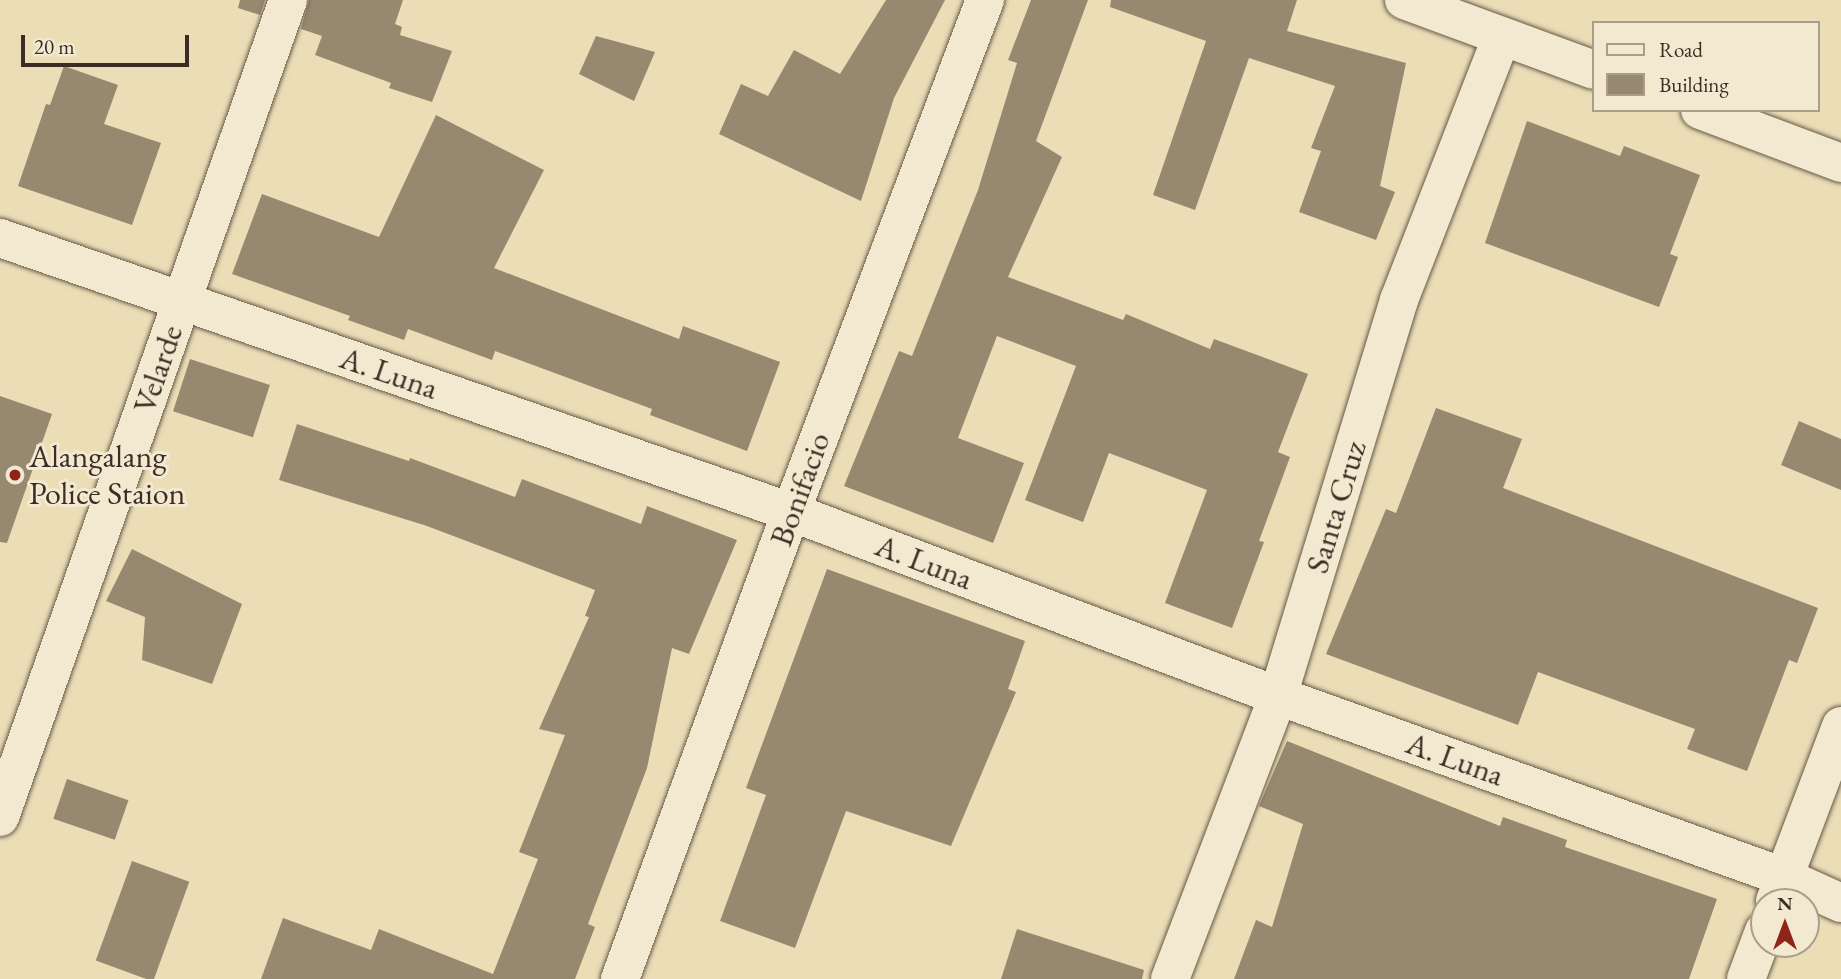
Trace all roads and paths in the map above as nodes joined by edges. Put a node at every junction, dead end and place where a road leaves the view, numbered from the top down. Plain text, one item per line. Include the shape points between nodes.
1 (288, 0) edge
2 (985, 0) edge
3 (1404, 0) edge
4 (1502, 36) junction
5 (1592, 69) edge
6 (1705, 112) edge
7 (1841, 163) edge
8 (0, 238) edge
9 (182, 302) junction
10 (791, 512) junction
11 (1278, 696) junction
12 (1841, 726) edge
13 (0, 817) edge
14 (1776, 888) edge
15 (1779, 888) edge
16 (1820, 898) edge
17 (1841, 903) edge
18 (1754, 958) edge
19 (620, 979) edge
20 (1170, 979) edge
21 (1746, 979) edge

1 - 9 street, Velarde
2 - 10 street, Bonifacio
3 - 4 street
4 - 5 street
4 - 11 street, Santa Cruz via 1399,300
6 - 7 street
8 - 9 street, A. Luna
9 - 10 street, A. Luna
9 - 13 street, Velarde
10 - 11 street, A. Luna
10 - 19 street, Bonifacio
11 - 14 street, A. Luna
11 - 20 street, Santa Cruz
12 - 15 street
16 - 17 street, A. Luna
18 - 21 street

